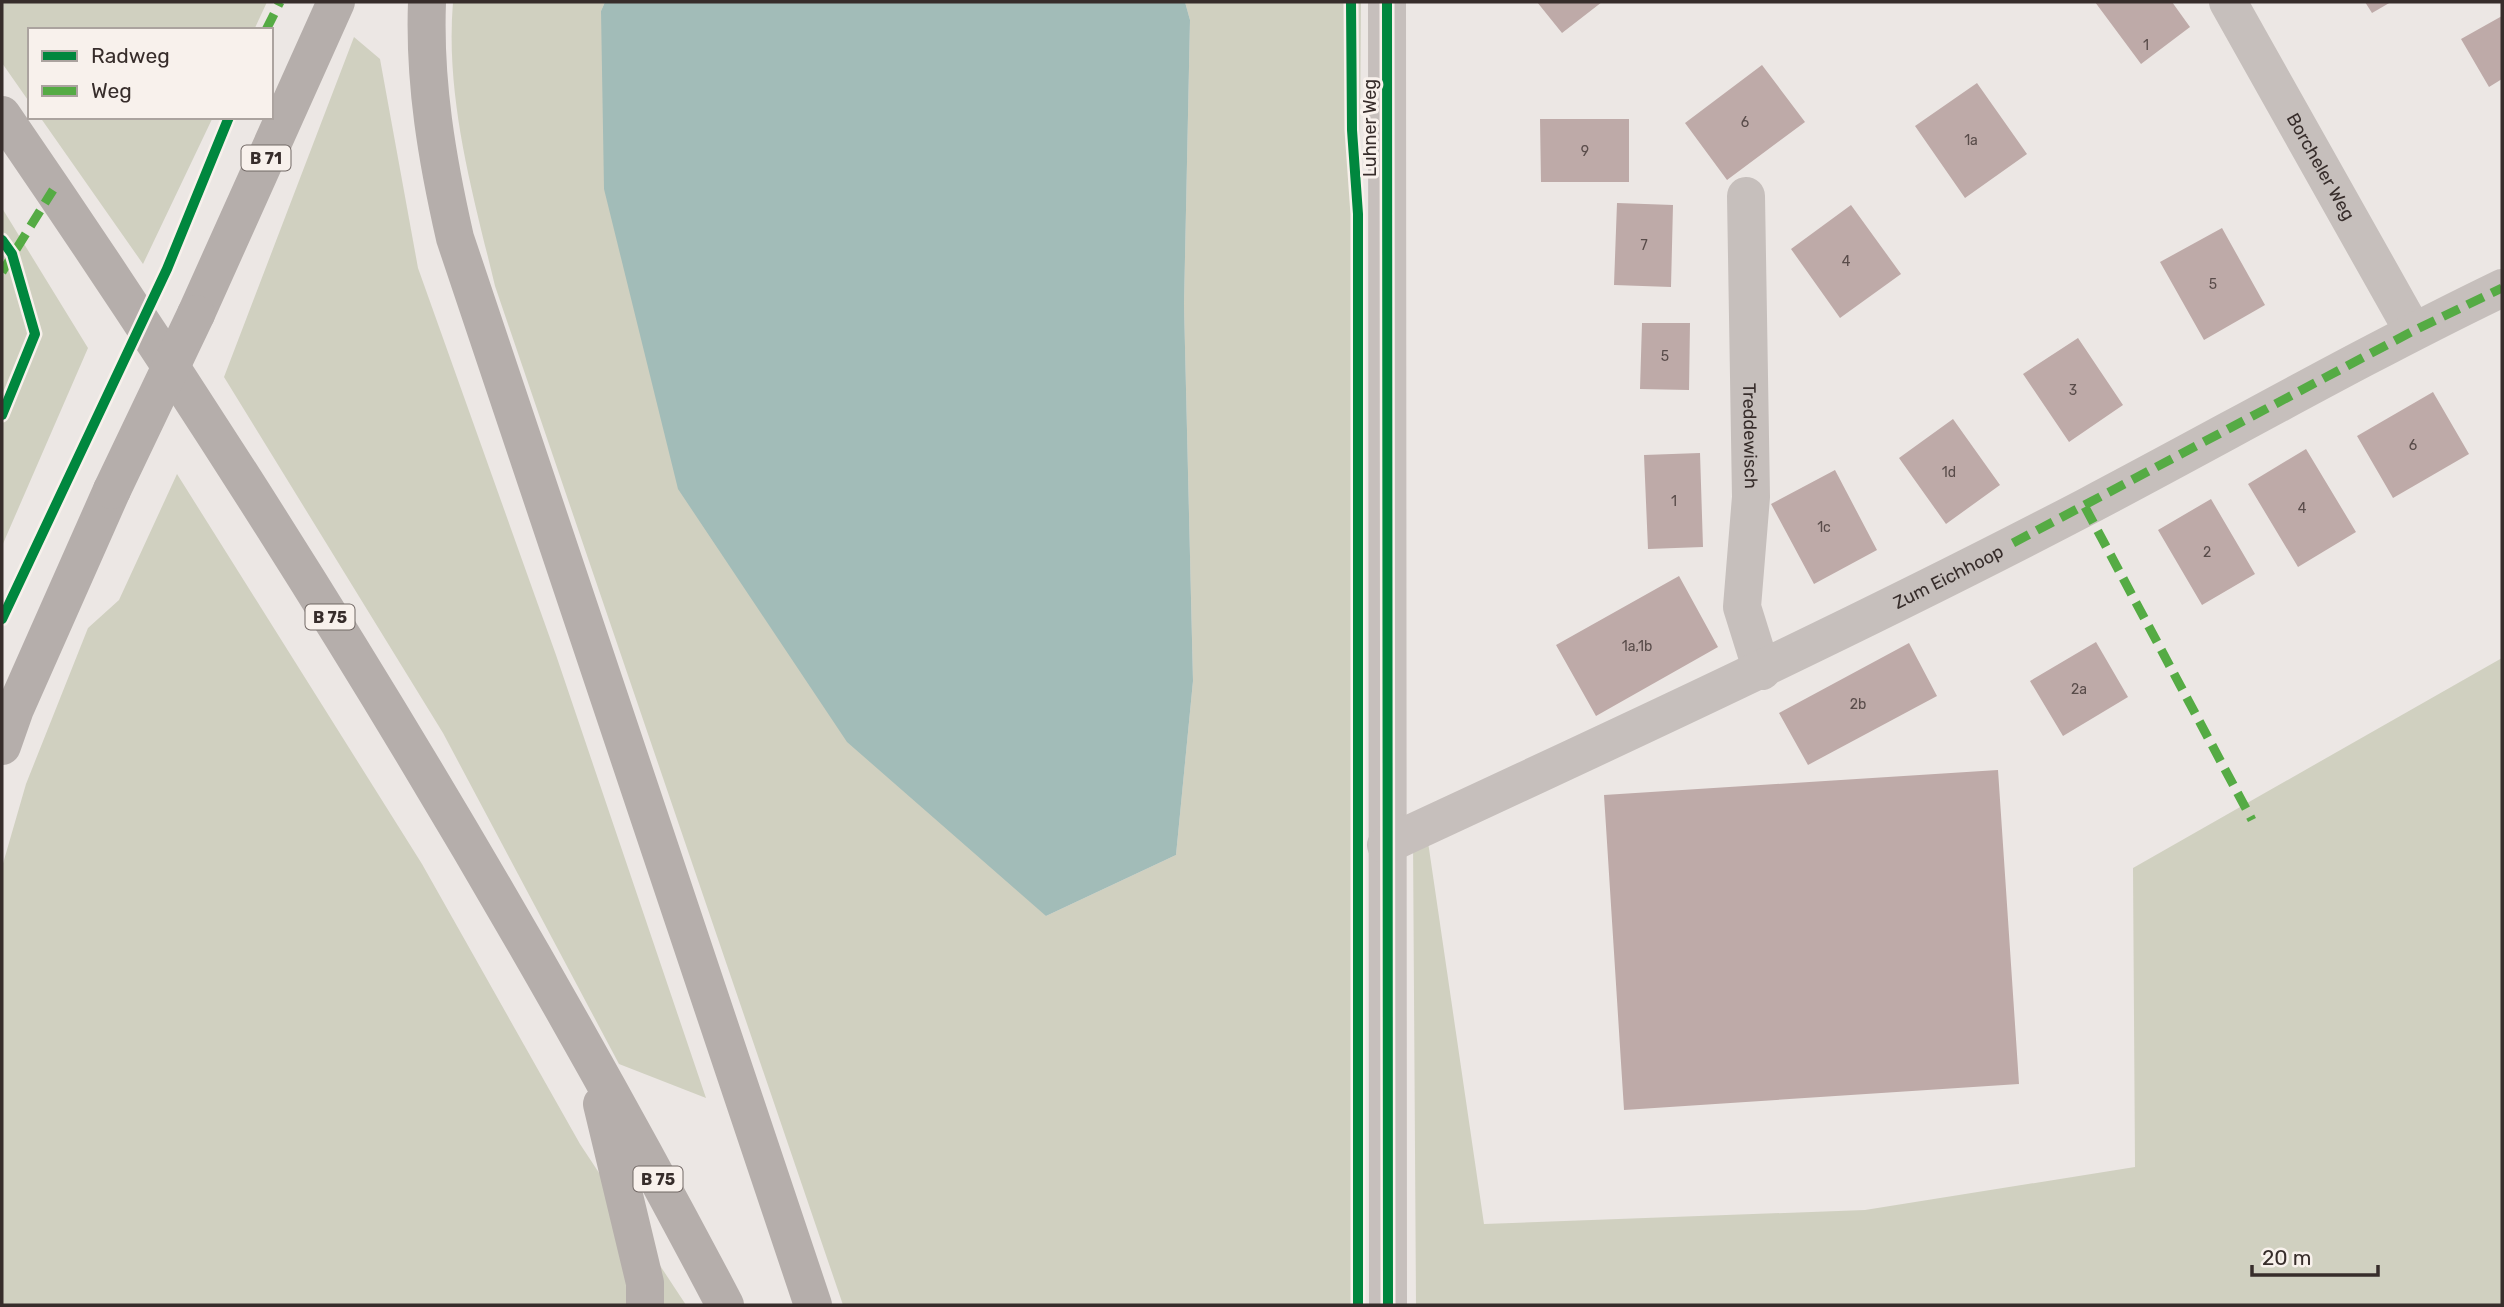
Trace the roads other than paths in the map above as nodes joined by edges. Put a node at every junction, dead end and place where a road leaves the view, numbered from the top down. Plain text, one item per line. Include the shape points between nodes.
1 (336, 2) edge
2 (427, 2) edge
3 (1387, 2) edge
4 (2228, 2) edge
5 (2, 115) edge
6 (1746, 196) dead end
7 (2502, 288) edge
8 (2413, 331) junction
9 (1762, 671) junction
10 (2, 746) edge
11 (1386, 845) junction
12 (589, 1054) junction
13 (645, 1305) edge
14 (725, 1305) edge
15 (813, 1305) edge
16 (1388, 1305) edge

1 - 10 main road, B 71, bridge via 111,490
2 - 15 main road via 425,56 435,150 454,238
3 - 11 street, Luhner Weg
4 - 8 street, Borcheler Weg
5 - 12 main road, B 75 via 337,628
6 - 9 street, Treddewisch via 1751,497 1742,607
7 - 8 street, Zum Eichhoop
8 - 9 street, Zum Eichhoop via 2085,507
9 - 11 street, Zum Eichhoop
11 - 16 street, Luhner Weg
12 - 13 main road via 645,1283
12 - 14 main road, B 75

